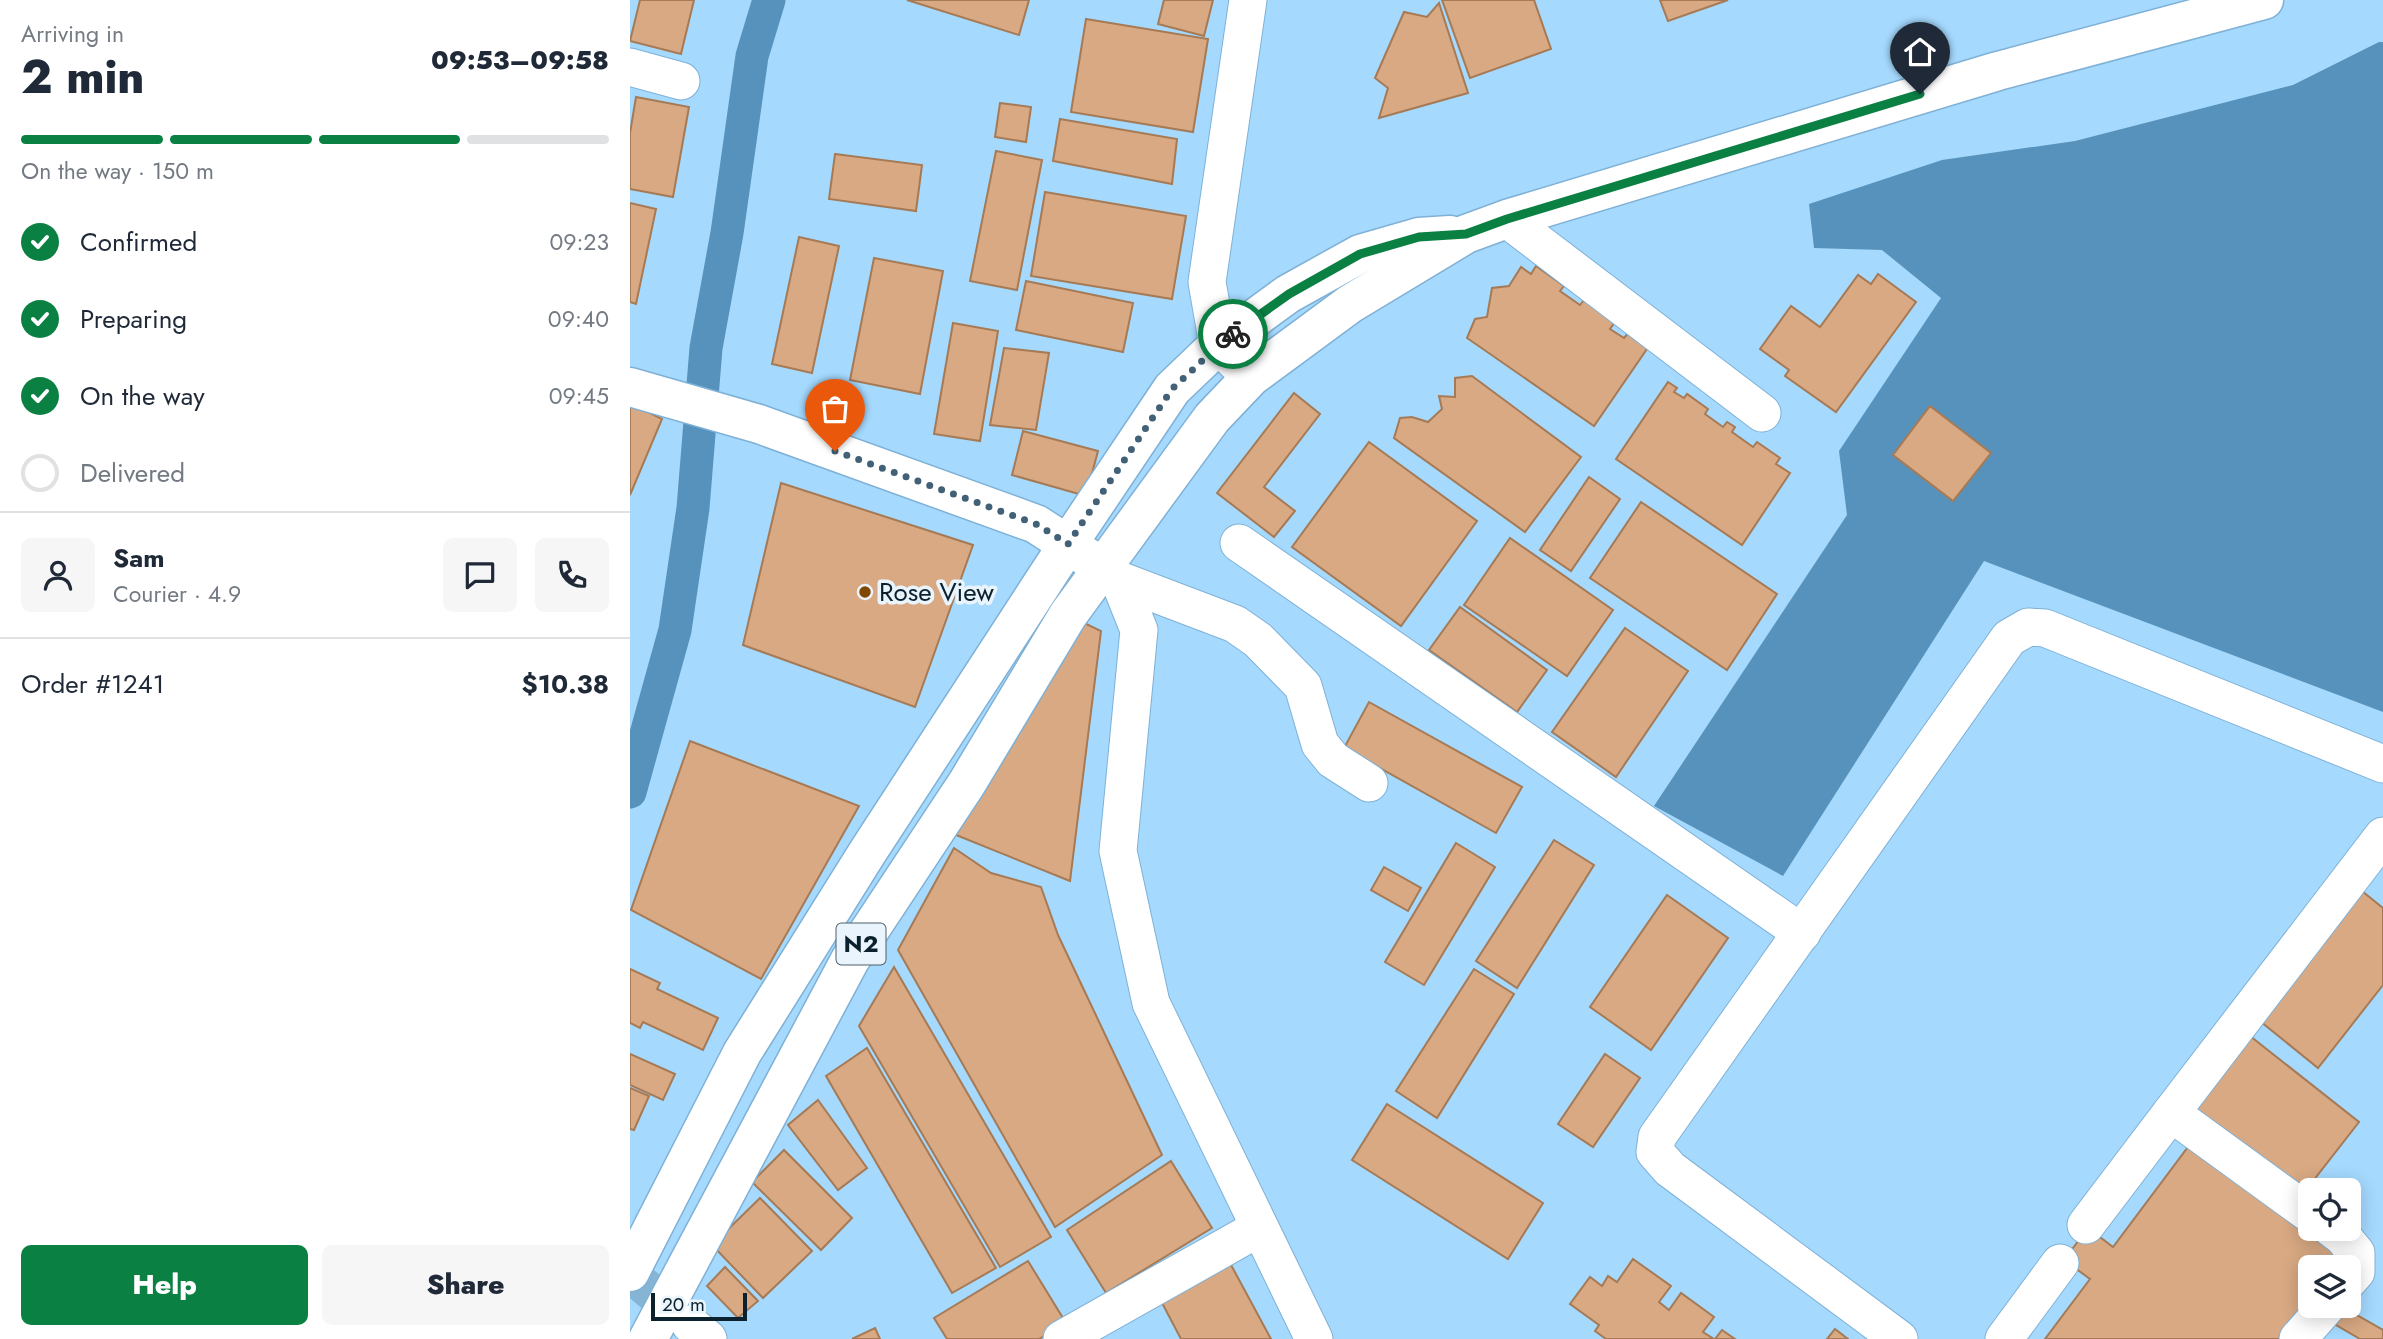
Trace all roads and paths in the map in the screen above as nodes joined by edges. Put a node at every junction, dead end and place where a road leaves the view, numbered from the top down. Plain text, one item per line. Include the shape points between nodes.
1 (1248, 0) edge
2 (2264, 0) edge
3 (630, 67) edge
4 (681, 81) dead end
5 (1507, 219) junction
6 (1466, 234) junction
7 (1219, 345) junction
8 (1251, 377) junction
9 (640, 390) edge
10 (1762, 413) dead end
11 (1068, 544) junction
12 (1239, 544) dead end
13 (1110, 574) junction
14 (2383, 764) edge
15 (1369, 783) dead end
16 (2383, 836) edge
17 (1802, 933) junction
18 (2171, 1113) junction
19 (2298, 1205) edge
20 (2086, 1225) dead end
21 (1259, 1228) junction
22 (2060, 1263) dead end
23 (630, 1272) edge
24 (2316, 1318) edge
25 (648, 1339) edge
26 (1062, 1339) edge
27 (1314, 1339) edge
28 (1899, 1339) edge
29 (2004, 1339) edge
30 (2298, 1339) edge

1 - 7 street via 1207,282
2 - 5 main road, N2 via 1998,71
3 - 4 street
5 - 6 main road, N2
5 - 10 street
6 - 7 main road, N2 via 1419,237 1360,254 1289,294
6 - 8 main road, N2 via 1350,304
7 - 8 street
7 - 11 main road, N2 via 1172,389
8 - 13 main road, N2 via 1212,418
9 - 11 main road via 759,424 1036,524
11 - 13 main road
11 - 23 main road, N2 via 742,1053
12 - 17 street
13 - 15 street via 1235,624 1258,639 1303,686 1320,744 1333,760
13 - 21 street via 1139,630 1118,851 1151,1003
13 - 25 main road, N2 via 1068,615 967,783 850,960
14 - 17 street via 2045,628 2028,626 2010,638
16 - 18 street
17 - 28 street via 1657,1138 1655,1152 1670,1169
18 - 19 street
18 - 20 street
21 - 26 street
21 - 27 street
22 - 29 street
24 - 30 street

